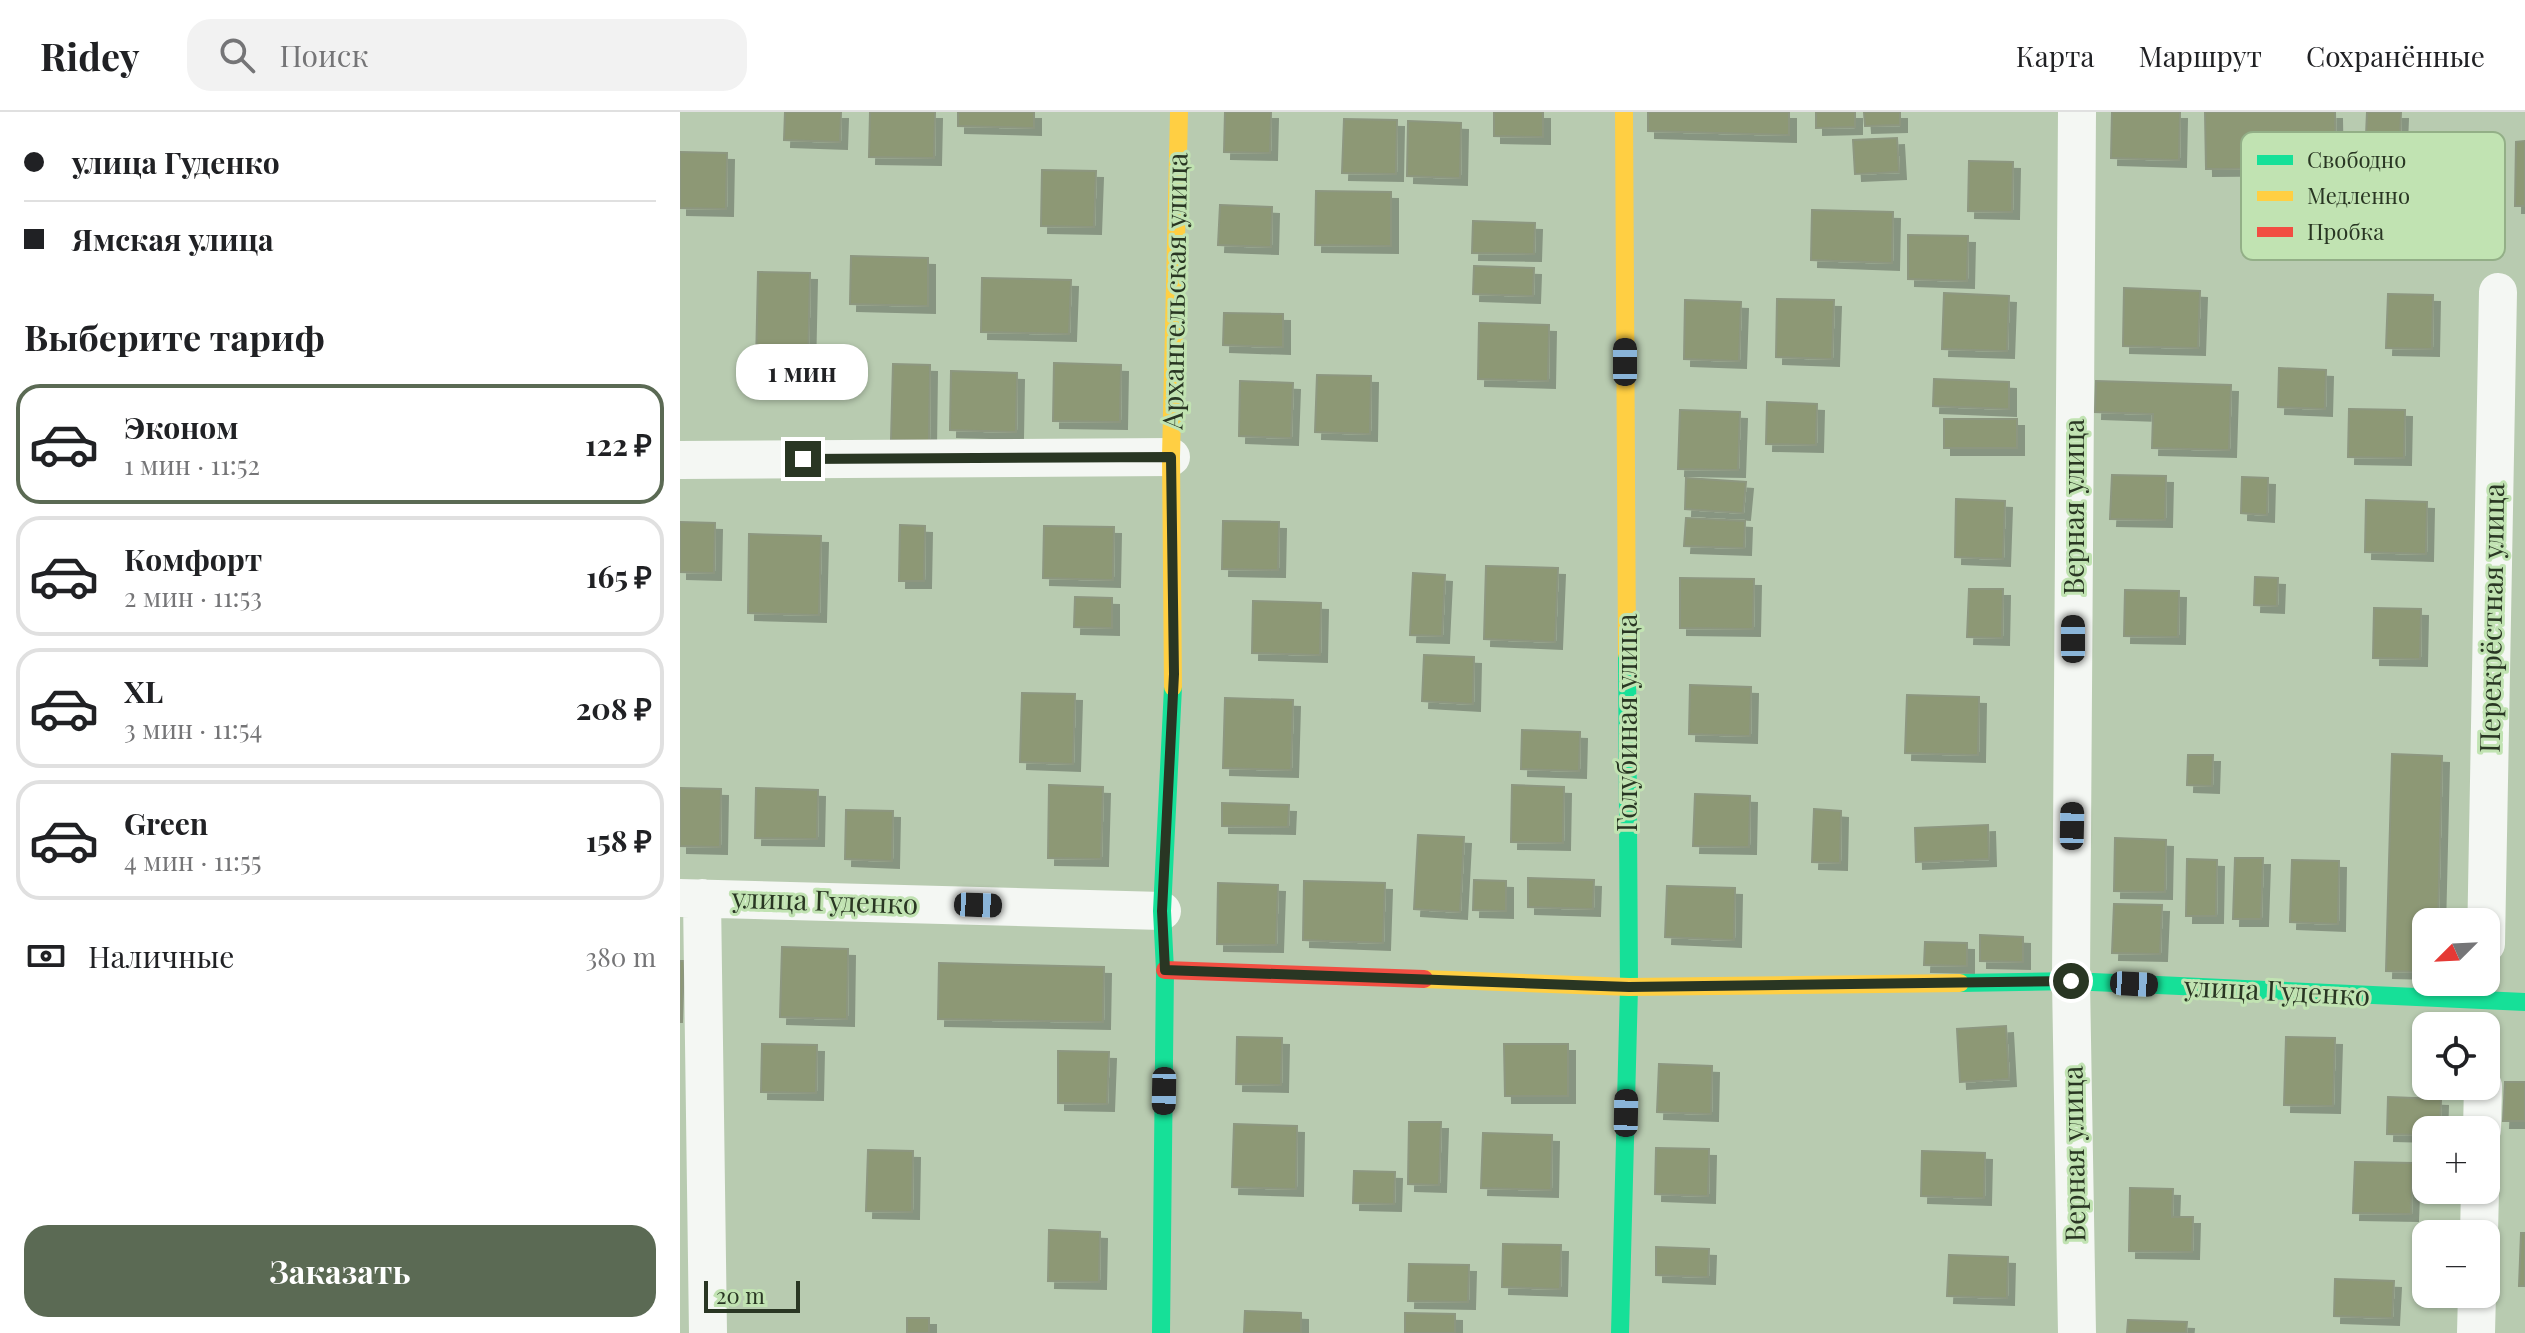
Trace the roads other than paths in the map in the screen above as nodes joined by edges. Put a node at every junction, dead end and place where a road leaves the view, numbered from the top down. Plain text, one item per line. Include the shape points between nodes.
1 (1179, 112) edge
2 (1624, 112) edge
3 (2077, 112) edge
4 (2498, 292) dead end
5 (1171, 457) junction
6 (680, 460) edge
7 (691, 898) edge
8 (2487, 908) edge
9 (1162, 911) junction
10 (1165, 970) junction
11 (2071, 981) junction
12 (1629, 987) junction
13 (2525, 1002) edge
14 (2485, 1003) edge
15 (2477, 1308) edge
16 (708, 1333) edge
17 (1161, 1333) edge
18 (1620, 1333) edge
19 (2077, 1333) edge
20 (2476, 1333) edge

1 - 5 street, Архангельская улица
2 - 12 street, Голубиная улица
3 - 11 street, Верная улица
4 - 8 street, Перекрёстная улица
5 - 6 street
5 - 9 street, Архангельская улица via 1174,674
7 - 9 street, улица Гуденко
7 - 16 street
9 - 10 street, Архангельская улица
10 - 12 street, улица Гуденко
10 - 17 street, Архангельская улица
11 - 12 street, улица Гуденко
11 - 14 street, улица Гуденко
11 - 19 street, Верная улица
12 - 18 street, Голубиная улица
13 - 14 street, улица Гуденко
15 - 20 street

